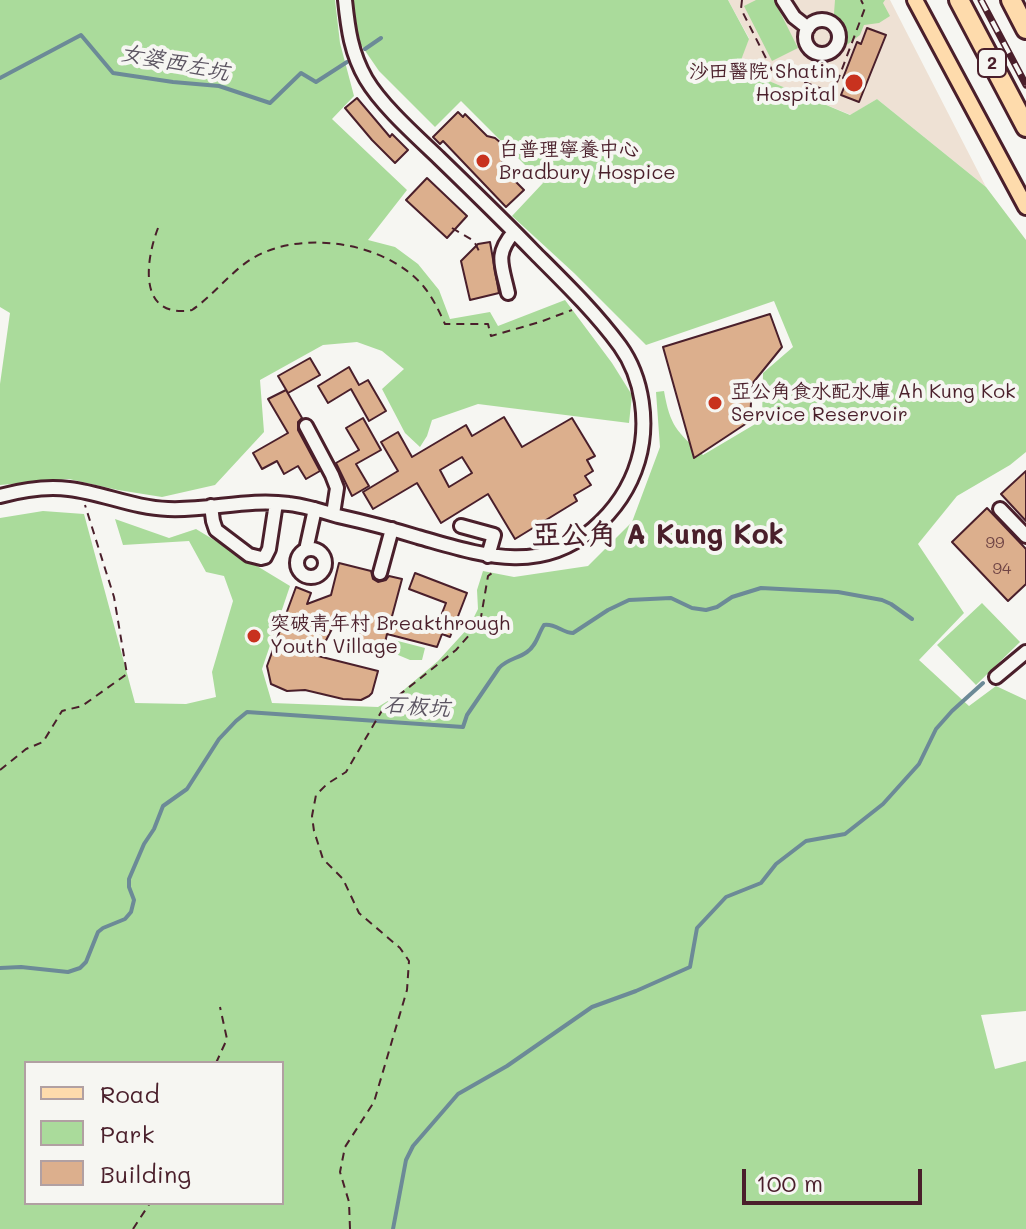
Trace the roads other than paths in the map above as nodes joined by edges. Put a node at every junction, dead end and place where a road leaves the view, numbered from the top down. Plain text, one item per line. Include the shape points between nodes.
1 (345, 0) edge
2 (783, 0) edge
3 (915, 0) edge
4 (959, 0) edge
5 (1011, 0) edge
6 (808, 28) dead end
7 (1026, 29) edge
8 (1026, 127) edge
9 (1026, 207) edge
10 (514, 232) junction
11 (508, 293) dead end
12 (306, 426) dead end
13 (0, 496) edge
14 (276, 503) junction
15 (211, 506) junction
16 (315, 509) junction
17 (1000, 509) dead end
18 (333, 514) junction
19 (461, 526) dead end
20 (392, 529) junction
21 (1026, 536) edge
22 (306, 550) dead end
23 (488, 556) junction
24 (380, 573) dead end
25 (1026, 652) edge
26 (996, 677) dead end

1 - 10 street via 349,41 366,80
2 - 6 street
3 - 9 main road
4 - 8 highway, 2
5 - 7 highway, 2
10 - 11 street via 501,250
10 - 23 street via 623,351 642,400 642,444 615,507 586,535 545,554
12 - 18 street via 337,488
13 - 15 street via 52,488 157,509
14 - 15 street
14 - 15 street via 269,549 261,558 216,530
14 - 16 street
16 - 18 street
16 - 22 street
17 - 21 street
18 - 20 street
19 - 23 street via 494,535
20 - 23 street
20 - 24 street
25 - 26 street

